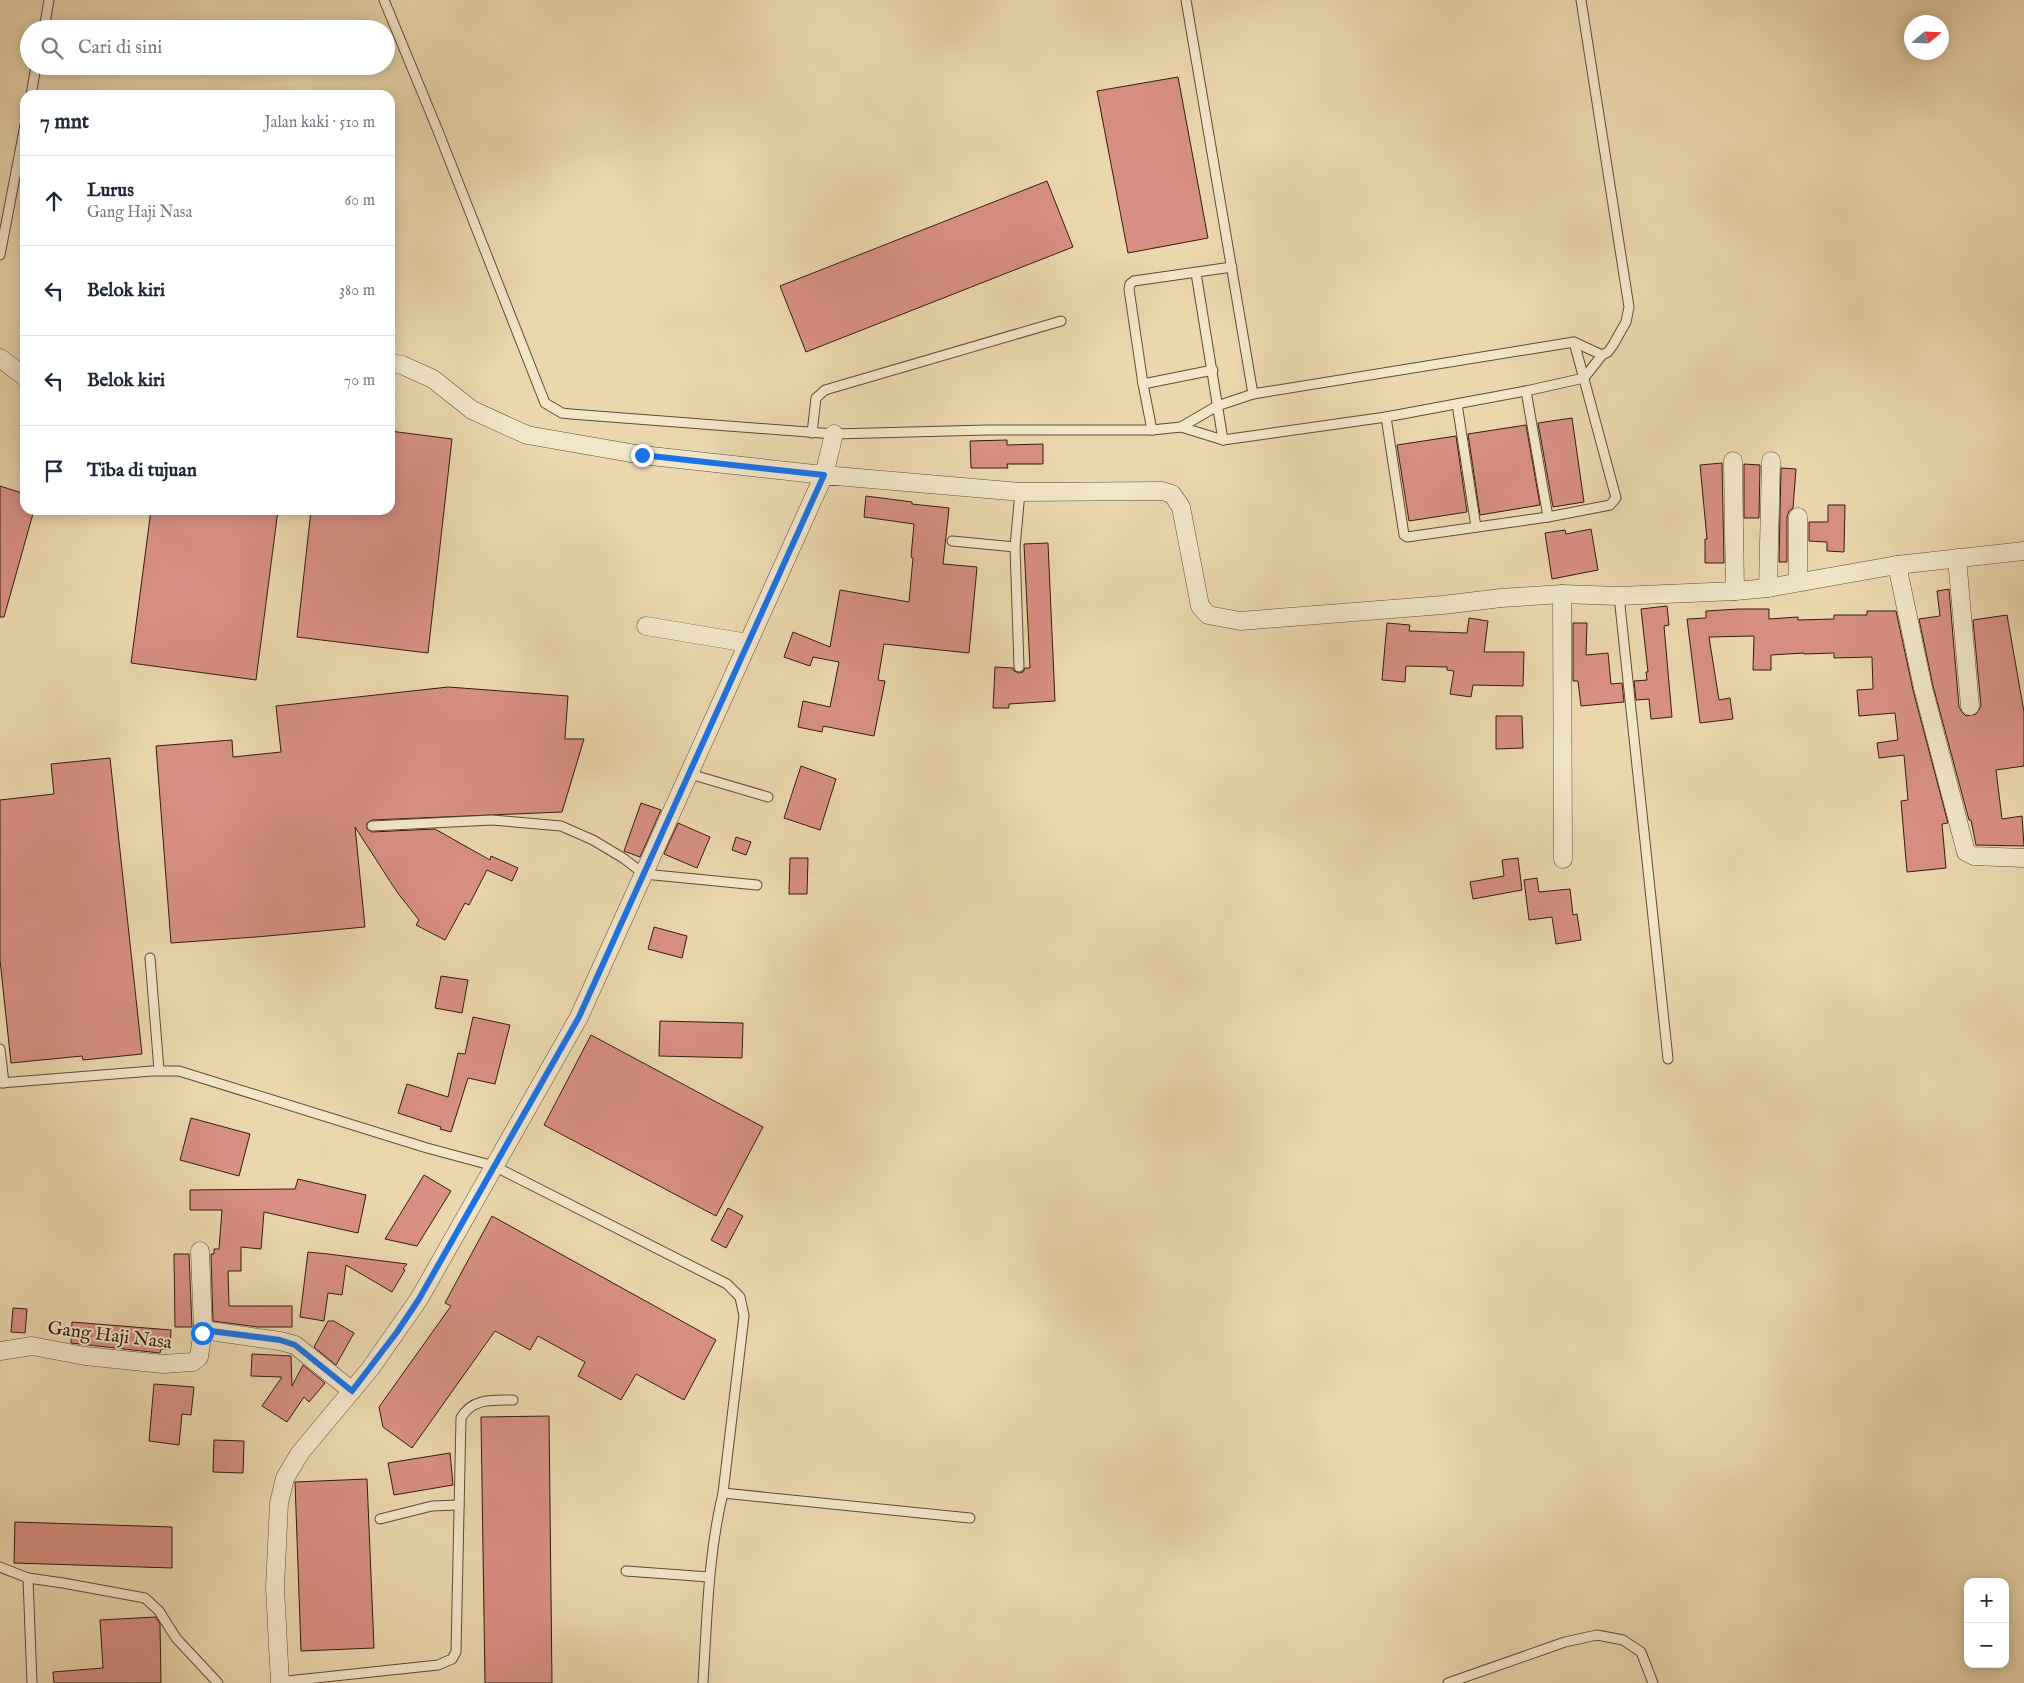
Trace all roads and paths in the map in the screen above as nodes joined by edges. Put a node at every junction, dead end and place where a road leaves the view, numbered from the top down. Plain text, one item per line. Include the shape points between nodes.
1 (49, 0) edge
2 (384, 0) edge
3 (1186, 0) edge
4 (1581, 0) edge
5 (46, 20) edge
6 (392, 20) edge
7 (395, 27) edge
8 (34, 75) edge
9 (32, 90) edge
10 (20, 151) edge
11 (0, 255) edge
12 (1232, 267) junction
13 (1196, 273) junction
14 (1061, 321) dead end
15 (1574, 342) junction
16 (1602, 355) junction
17 (0, 358) edge
18 (395, 364) edge
19 (1212, 370) junction
20 (20, 373) edge
21 (1584, 378) junction
22 (1143, 384) junction
23 (1526, 392) junction
24 (1253, 394) junction
25 (1457, 404) junction
26 (1217, 406) junction
27 (1386, 417) junction
28 (1180, 427) junction
29 (1152, 430) junction
30 (812, 433) junction
31 (834, 434) junction
32 (1223, 440) junction
33 (1733, 461) dead end
34 (1771, 461) dead end
35 (824, 475) junction
36 (1020, 492) junction
37 (1798, 516) dead end
38 (1548, 517) junction
39 (1476, 527) junction
40 (952, 541) dead end
41 (1015, 547) junction
42 (2024, 551) edge
43 (1957, 558) junction
44 (1897, 565) junction
45 (1798, 582) junction
46 (1768, 588) junction
47 (1735, 591) junction
48 (1562, 594) junction
49 (1619, 596) junction
50 (646, 626) dead end
51 (748, 643) junction
52 (1019, 667) dead end
53 (1970, 706) dead end
54 (690, 774) junction
55 (768, 797) dead end
56 (372, 826) dead end
57 (2024, 858) edge
58 (1563, 859) dead end
59 (644, 874) junction
60 (756, 885) dead end
61 (150, 958) dead end
62 (0, 1049) edge
63 (1668, 1059) dead end
64 (159, 1070) junction
65 (2, 1083) edge
66 (494, 1166) junction
67 (200, 1251) dead end
68 (203, 1330) junction
69 (0, 1352) edge
70 (352, 1391) junction
71 (513, 1400) dead end
72 (723, 1493) junction
73 (459, 1505) junction
74 (970, 1518) dead end
75 (380, 1519) dead end
76 (0, 1567) edge
77 (626, 1571) dead end
78 (709, 1577) junction
79 (28, 1578) junction
80 (32, 1683) edge
81 (218, 1683) edge
82 (277, 1683) edge
83 (702, 1683) edge
84 (1448, 1683) edge
85 (1653, 1683) edge

1 - 5 lane
2 - 6 lane
3 - 12 lane
4 - 16 lane via 1630,307 1613,345
7 - 30 lane via 545,403 562,413
8 - 9 lane
10 - 11 lane
12 - 13 lane
12 - 24 lane
13 - 19 lane
13 - 22 lane via 1130,284
14 - 30 lane via 825,390 816,398
15 - 16 lane
15 - 21 lane
15 - 24 lane
16 - 21 lane
17 - 20 street
18 - 35 street via 433,379 472,410 527,435 642,455
19 - 22 lane
19 - 26 lane
21 - 23 lane
21 - 38 lane via 1616,498 1610,505
22 - 29 lane
23 - 25 lane
23 - 38 lane
24 - 26 lane
25 - 27 lane
25 - 39 lane
26 - 28 lane
26 - 32 lane
27 - 32 lane
27 - 39 lane via 1404,535 1412,538
28 - 29 lane
28 - 32 lane
29 - 31 lane
30 - 31 lane
31 - 35 street
33 - 47 street
34 - 46 street
35 - 36 street
35 - 51 street
36 - 41 lane
36 - 48 street via 1162,491 1172,494 1181,506 1200,606 1208,615 1222,618 1265,620
37 - 45 street
38 - 39 lane
40 - 41 lane
41 - 52 lane
42 - 43 street
43 - 44 street
43 - 53 street
44 - 45 street
44 - 57 street via 1923,688 1966,852 1974,856
45 - 46 street
46 - 47 street
47 - 49 street
48 - 49 street
48 - 58 street
49 - 63 lane
50 - 51 street
51 - 54 street
54 - 55 lane
54 - 59 street
56 - 59 lane via 492,820 561,826 593,840
59 - 60 lane
59 - 66 street via 579,1017
61 - 64 lane
62 - 65 lane
64 - 65 lane
64 - 66 lane via 179,1071
66 - 70 street via 419,1299
66 - 72 lane via 726,1284 740,1297 744,1316
67 - 68 street
68 - 69 street, Gang Haji Nasa via 199,1357 186,1364 85,1356 32,1346
68 - 70 street via 280,1340 295,1345
70 - 82 street via 294,1462 279,1502 275,1588
71 - 73 lane via 486,1400 470,1406 461,1418
72 - 74 lane
72 - 78 lane
73 - 75 lane via 432,1506
73 - 82 lane via 456,1652 452,1659 438,1665
76 - 79 lane
77 - 78 lane
78 - 83 lane
79 - 80 lane
79 - 81 lane via 145,1598 159,1611 176,1638
84 - 85 lane via 1565,1642 1597,1635 1623,1640 1641,1652

